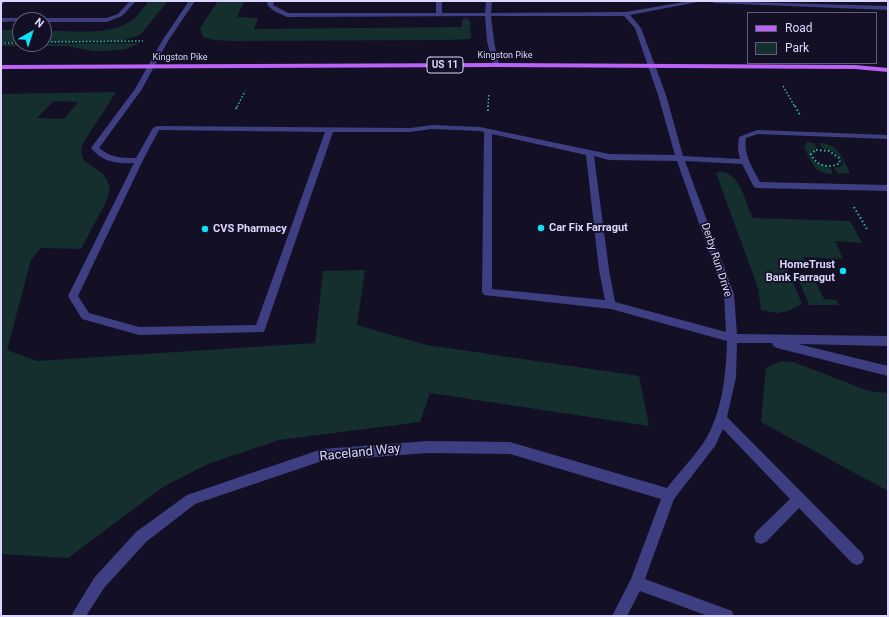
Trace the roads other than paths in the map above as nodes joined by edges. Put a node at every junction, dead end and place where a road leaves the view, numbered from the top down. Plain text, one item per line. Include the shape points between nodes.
1 (133, 1) edge
2 (192, 1) edge
3 (272, 1) edge
4 (439, 1) edge
5 (489, 1) edge
6 (700, 1) edge
7 (714, 1) edge
8 (888, 8) edge
9 (439, 13) junction
10 (626, 14) junction
11 (488, 15) junction
12 (1, 20) edge
13 (496, 65) junction
14 (651, 66) junction
15 (1, 67) edge
16 (151, 67) junction
17 (888, 70) edge
18 (330, 129) junction
19 (488, 131) junction
20 (888, 137) edge
21 (590, 153) junction
22 (680, 158) junction
23 (139, 160) junction
24 (746, 162) junction
25 (888, 188) edge
26 (611, 306) junction
27 (732, 338) junction
28 (760, 339) junction
29 (888, 341) edge
30 (888, 371) edge
31 (721, 419) junction
32 (669, 495) junction
33 (799, 499) junction
34 (761, 537) dead end
35 (856, 558) dead end
36 (637, 583) junction
37 (78, 616) edge
38 (619, 616) edge
39 (727, 616) edge

1 - 12 street via 120,15 107,20
2 - 16 street
3 - 9 street via 270,5 287,14
4 - 9 street
5 - 11 street
6 - 10 street
7 - 8 street
9 - 11 street
10 - 11 street
10 - 14 street, Derby Run Drive via 638,28
11 - 13 street via 489,39
13 - 14 main road, Kingston Pike / US 11
13 - 16 main road, Kingston Pike / US 11
14 - 17 main road, Kingston Pike / US 11
14 - 22 street, Derby Run Drive
15 - 16 main road, Kingston Pike / US 11
16 - 23 street via 95,148 113,161
18 - 19 street via 432,128
18 - 23 street via 157,128
18 - 23 street via 260,328 139,331 86,316 73,296
19 - 21 street
19 - 26 street via 487,292
20 - 24 street via 752,133 742,140 741,147
21 - 22 street via 609,157
21 - 26 street via 604,270
22 - 24 street
22 - 27 street, Derby Run Drive via 729,294
24 - 25 street via 757,185
26 - 27 street
27 - 28 street
27 - 31 street, Derby Run Drive via 730,377
28 - 29 street
28 - 30 street
31 - 32 street, Derby Run Drive via 711,442
31 - 33 street
32 - 36 street, Derby Run Drive
32 - 37 street, Raceland Way via 510,448 428,447 322,455 191,499 141,537 98,583
33 - 34 street
33 - 35 street
36 - 38 street, Derby Run Drive
36 - 39 street

